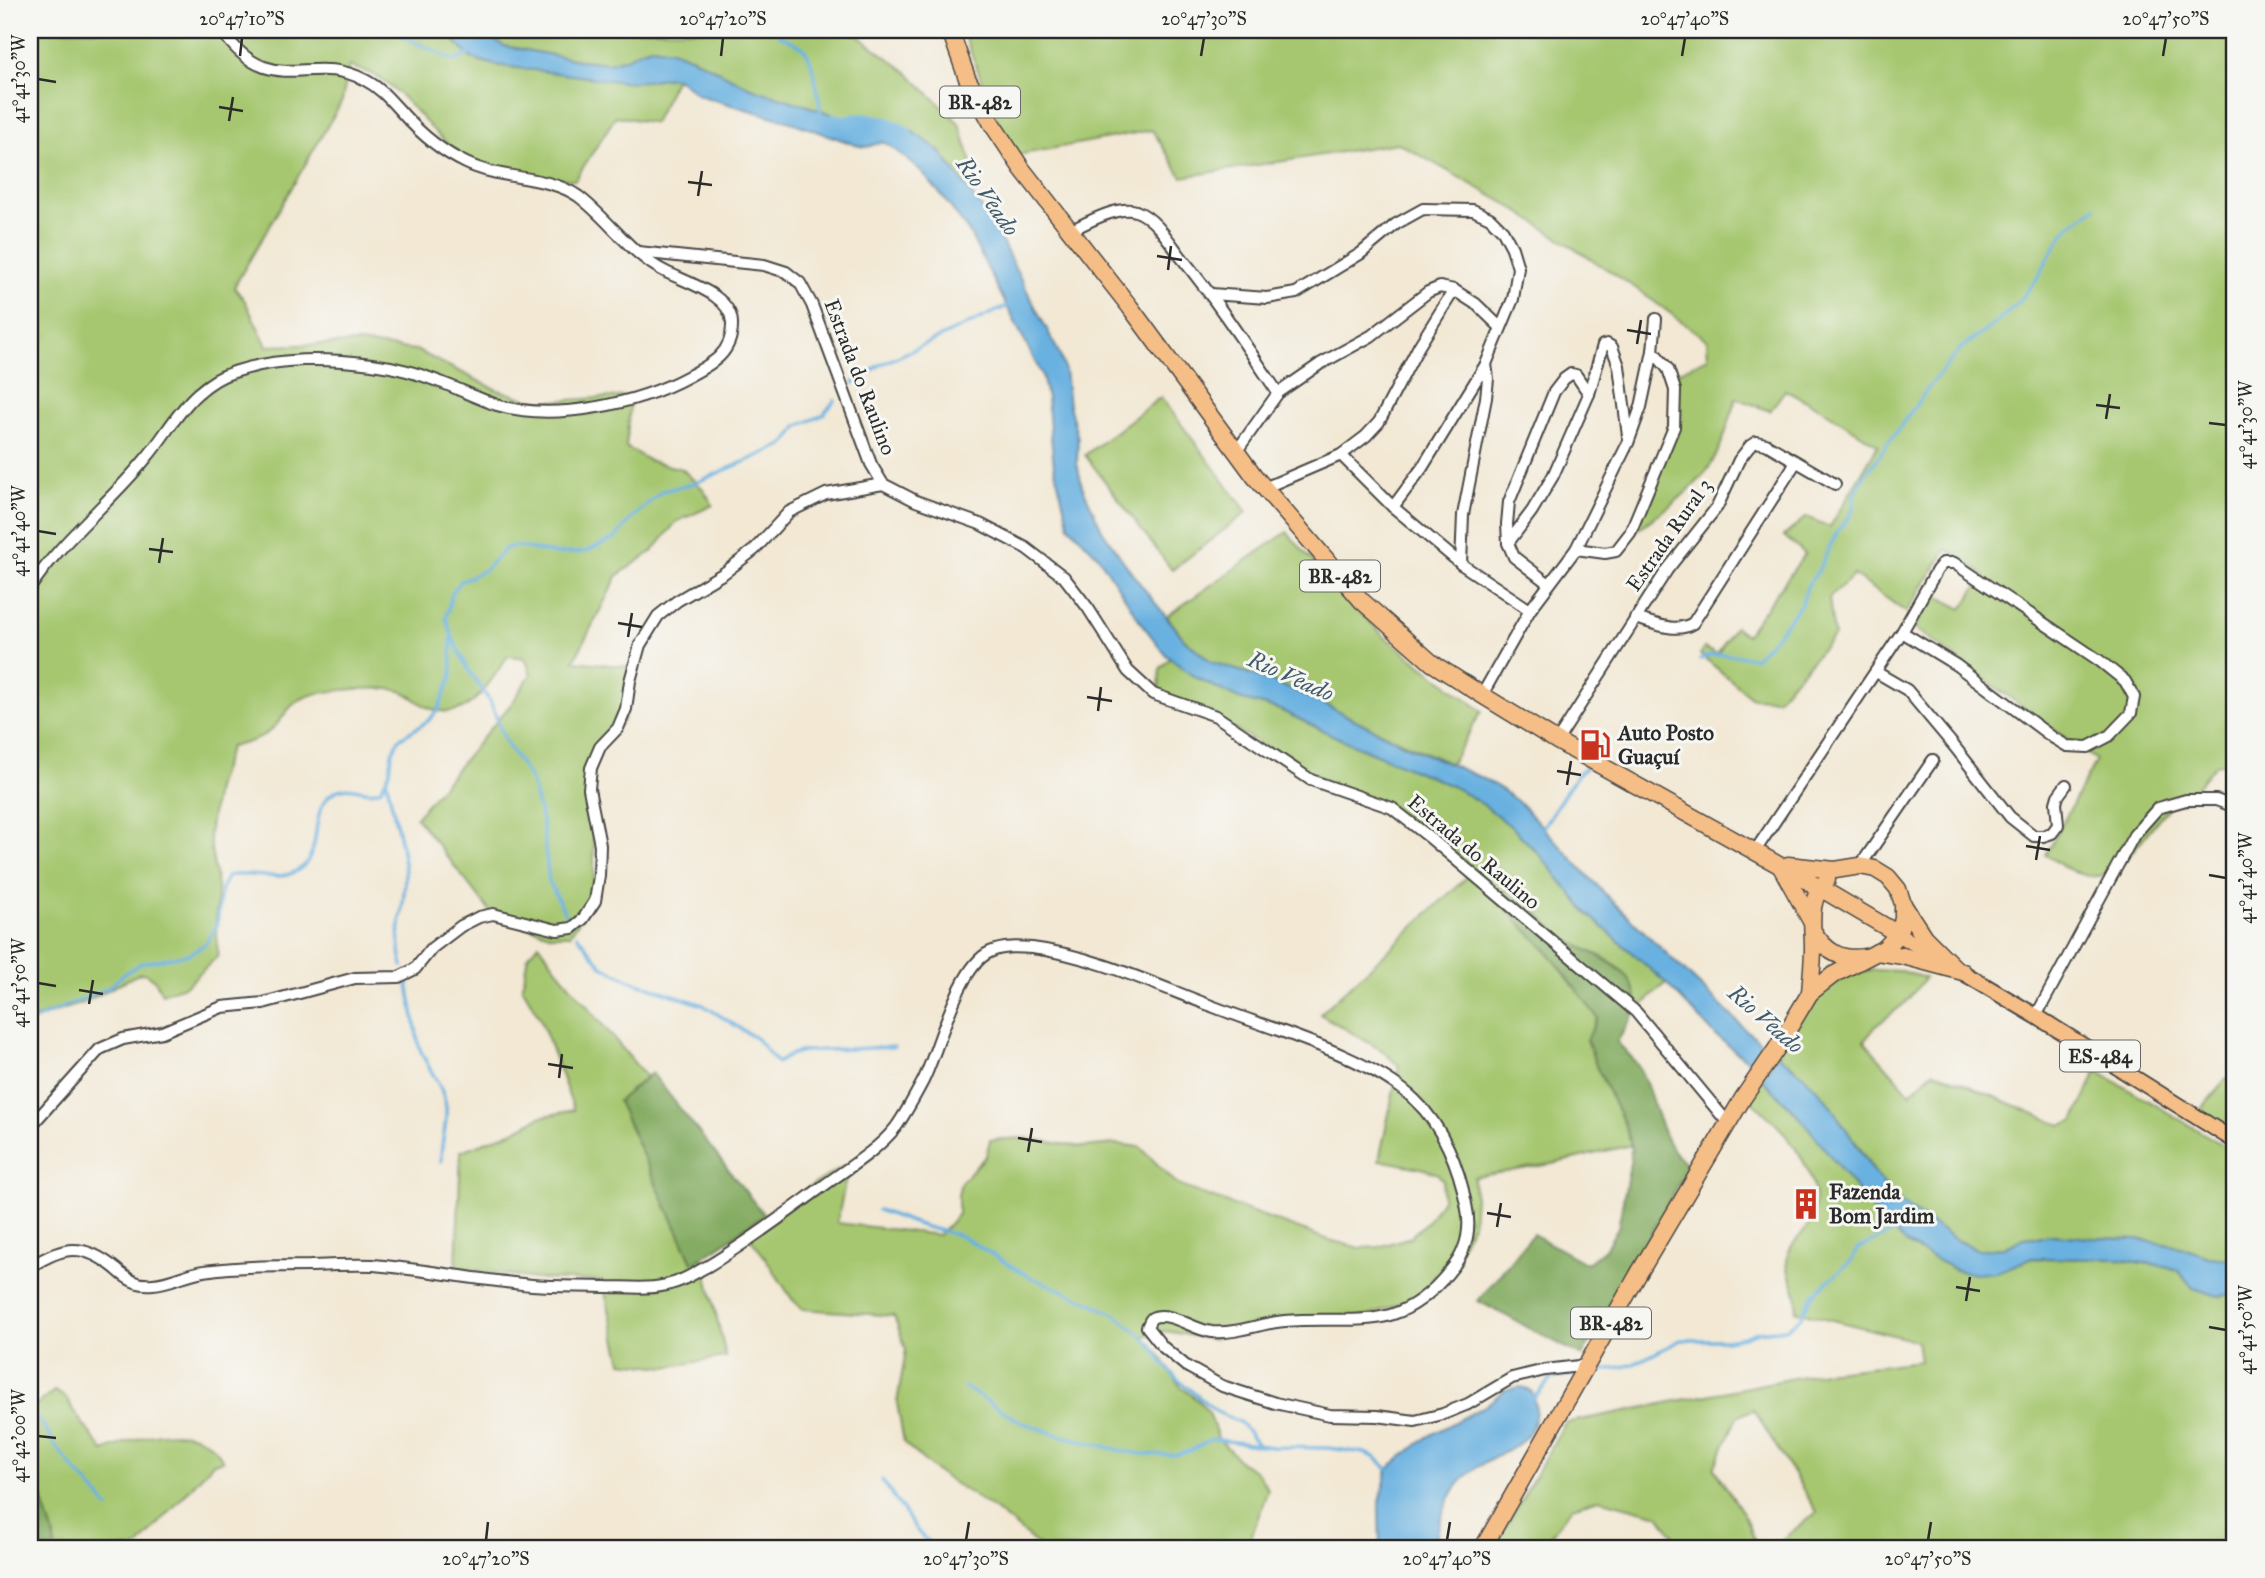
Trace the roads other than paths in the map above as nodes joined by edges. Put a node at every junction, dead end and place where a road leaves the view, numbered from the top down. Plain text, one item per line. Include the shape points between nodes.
1 (221, 30) edge
2 (950, 30) edge
3 (1070, 231) junction
4 (638, 253) junction
5 (1454, 290) junction
6 (1211, 294) junction
7 (1656, 319) dead end
8 (1500, 327) junction
9 (1653, 351) junction
10 (1486, 364) junction
11 (1278, 393) junction
12 (1589, 394) junction
13 (1628, 443) junction
14 (1236, 452) junction
15 (1341, 455) junction
16 (1796, 462) junction
17 (883, 484) junction
18 (1835, 484) dead end
19 (1264, 488) junction
20 (1393, 508) junction
21 (1508, 543) junction
22 (1576, 549) junction
23 (1461, 564) junction
24 (1549, 584) junction
25 (30, 588) edge
26 (1530, 610) junction
27 (1635, 618) junction
28 (1902, 632) junction
29 (1876, 672) junction
30 (1482, 695) junction
31 (1557, 741) junction
32 (1933, 760) dead end
33 (2066, 785) dead end
34 (2235, 807) edge
35 (1768, 859) junction
36 (1857, 867) junction
37 (1820, 888) junction
38 (1903, 904) junction
39 (1812, 926) junction
40 (1898, 934) junction
41 (1874, 954) junction
42 (1959, 970) junction
43 (1810, 993) junction
44 (2036, 1016) junction
45 (1728, 1123) junction
46 (30, 1126) edge
47 (2235, 1141) edge
48 (30, 1268) edge
49 (1588, 1364) junction
50 (1483, 1548) edge

1 - 4 street via 241,53 268,69 335,71 364,79 461,161 483,171 560,186 578,196
2 - 3 highway, BR-482 via 967,78 992,124
3 - 6 street via 1104,215 1134,210 1161,232
3 - 14 highway, BR-482
4 - 17 street, Estrada do Raulino via 764,265 786,272 800,283 813,305 871,464
4 - 25 street via 651,265 718,298 732,315 733,333 715,362 647,396 596,408 545,411 498,405 412,372 355,362 314,359 236,371 193,397 148,457
5 - 8 street
5 - 11 street via 1440,287 1428,292 1371,336
5 - 15 street via 1379,422
6 - 8 street via 1267,298 1296,293 1423,209 1474,210 1503,231 1518,268 1513,299
6 - 11 street
7 - 9 street
8 - 10 street
9 - 13 street
9 - 22 street via 1668,369 1675,390 1674,428 1630,533 1616,551
10 - 20 street
10 - 23 street via 1486,398 1463,515
11 - 14 street
12 - 13 street via 1607,344 1619,366
12 - 21 street via 1553,475
12 - 21 street via 1571,374 1554,392 1509,502
13 - 22 street
14 - 19 highway, BR-482
15 - 19 street
15 - 20 street
16 - 18 street, Estrada Rural 3
16 - 27 street, Estrada Rural 3 via 1693,623 1677,629
16 - 27 street, Estrada Rural 3 via 1766,444 1750,446 1717,507
17 - 45 street, Estrada do Raulino via 1027,548 1064,577 1128,671 1153,694 1216,716 1311,780 1392,808 1636,1012
17 - 46 street via 826,494 789,512 754,550 658,615 640,645 618,728 600,747 591,768 589,789 600,845 599,876 595,901 572,928 557,930 493,914 479,917 461,926 432,948 415,969 399,977 355,978 263,1003 222,1007 162,1032 123,1039 100,1049
19 - 30 highway, BR-482 via 1362,601 1432,663
20 - 23 street
21 - 24 street via 1514,557
22 - 24 street
23 - 26 street
24 - 26 street
26 - 30 street
27 - 31 street, Estrada Rural 3
28 - 28 street via 1937,570 1943,563 1954,563 2126,681 2134,698 2131,713 2109,736 2088,747 2067,746 1956,665
28 - 29 street
29 - 33 street via 1907,690 2010,817 2034,836 2052,833 2058,825 2056,803
29 - 35 street
30 - 31 highway, BR-482
31 - 35 highway, BR-482
32 - 36 street
34 - 44 street via 2216,800 2186,800 2158,808 2134,835
35 - 36 highway, BR-482 via 1809,868
35 - 37 highway, ES-484
35 - 39 highway
36 - 37 highway via 1838,873
36 - 38 highway, BR-482 via 1875,869 1888,877
37 - 39 highway, BR-482
37 - 40 highway, ES-484
38 - 40 highway
38 - 42 highway via 1924,937
39 - 41 highway via 1823,946 1838,956 1852,959
39 - 43 highway, BR-482
40 - 41 highway, BR-482
40 - 42 main road, ES-484
41 - 42 highway
41 - 43 highway, BR-482
42 - 44 main road, ES-484
43 - 45 highway, BR-482
44 - 47 main road, ES-484
45 - 49 highway, BR-482
48 - 49 street via 50,1254 71,1250 94,1254 127,1279 150,1285 210,1270 369,1265 536,1285 672,1284 728,1254 869,1153 894,1128 924,1079 972,965 988,953 1009,947 1035,948 1134,976 1348,1058 1416,1101 1441,1134 1457,1168 1468,1209 1468,1237 1461,1258 1433,1293 1399,1314 1348,1321 1281,1321 1217,1333 1160,1315 1153,1318 1147,1327 1186,1366 1222,1387 1275,1404 1330,1415 1415,1421 1468,1404 1512,1378
49 - 50 highway, BR-482

